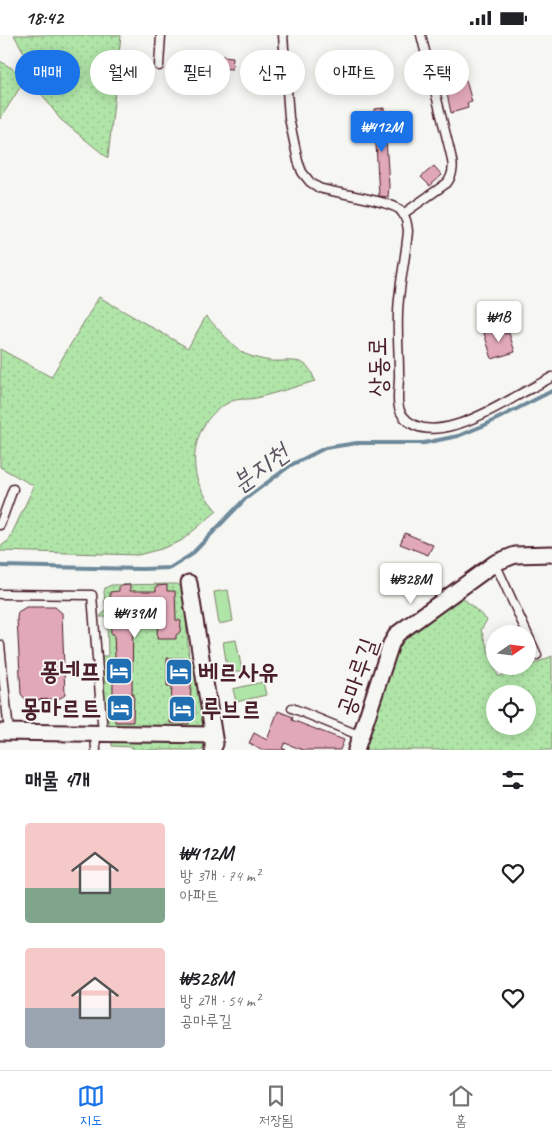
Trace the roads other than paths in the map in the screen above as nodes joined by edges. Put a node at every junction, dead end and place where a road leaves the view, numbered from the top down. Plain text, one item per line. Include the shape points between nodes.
1 (161, 35) edge
2 (283, 35) edge
3 (421, 35) edge
4 (284, 50) edge
5 (159, 66) dead end
6 (287, 95) edge
7 (404, 214) junction
8 (552, 377) edge
9 (13, 489) dead end
10 (0, 525) edge
11 (552, 554) edge
12 (495, 563) junction
13 (189, 583) dead end
14 (0, 594) edge
15 (0, 645) edge
16 (537, 655) dead end
17 (292, 708) dead end
18 (4, 732) edge
19 (99, 734) junction
20 (359, 743) edge
21 (214, 745) edge
22 (96, 750) edge

1 - 5 lane
2 - 4 lane
3 - 7 lane via 453,171 447,183
6 - 7 lane via 298,161 310,182 319,188 393,205
7 - 8 lane, 상동로 via 408,231 397,321 398,401 403,417 424,427 462,423
9 - 10 lane
11 - 12 street, 공마루길 via 515,555
12 - 16 lane
12 - 20 street, 공마루길 via 397,634
13 - 21 street
14 - 19 lane via 92,595
15 - 18 lane
17 - 20 lane, 공마루길
18 - 19 street
19 - 21 street
19 - 22 lane

